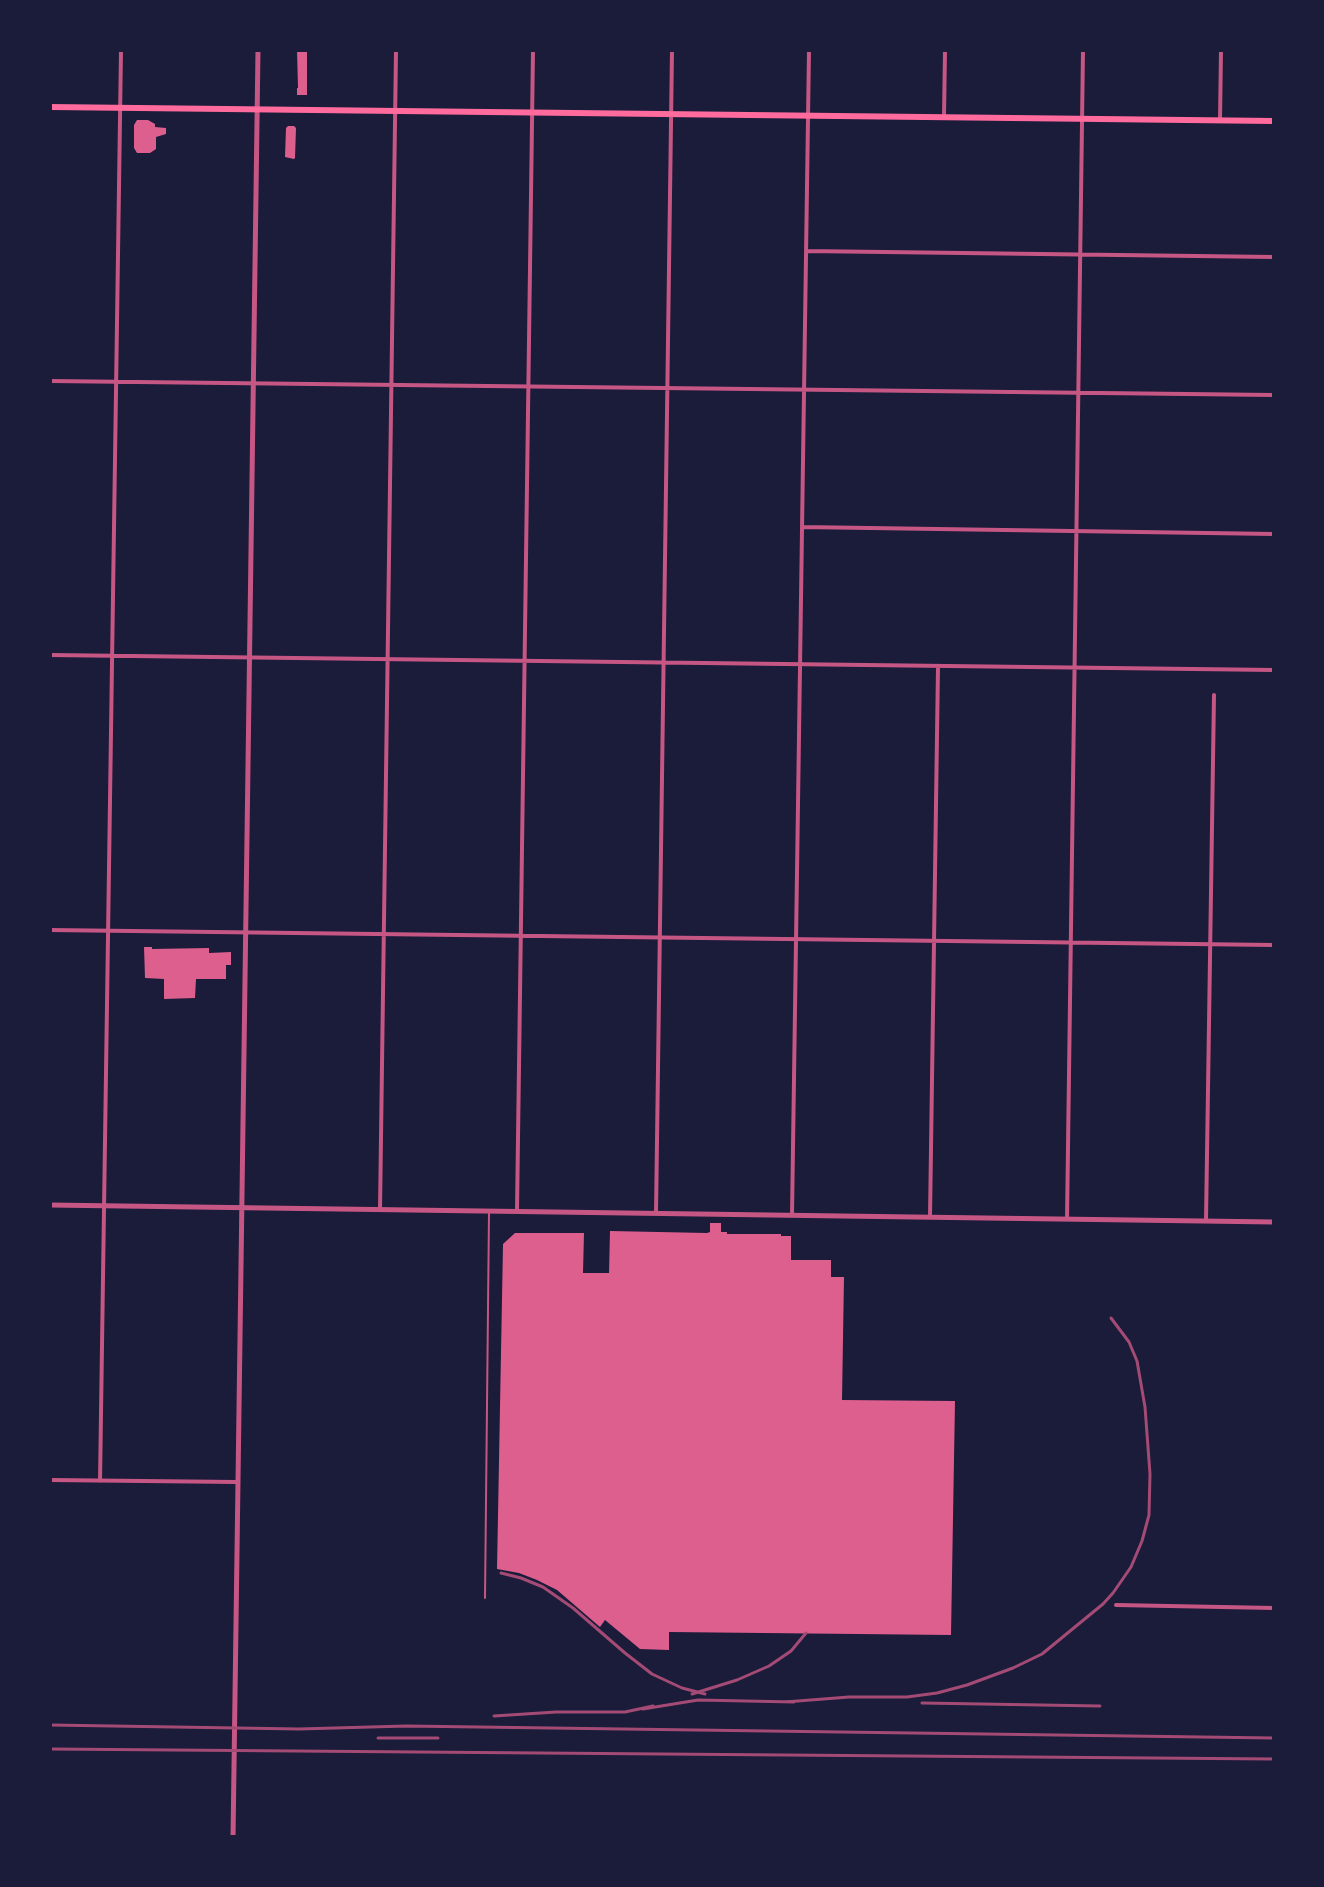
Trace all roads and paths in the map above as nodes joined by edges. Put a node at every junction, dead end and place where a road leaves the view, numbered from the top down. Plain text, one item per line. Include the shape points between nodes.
1 (121, 50) edge
2 (258, 50) edge
3 (396, 50) edge
4 (533, 50) edge
5 (672, 50) edge
6 (809, 50) edge
7 (945, 50) edge
8 (1083, 50) edge
9 (1221, 50) edge
10 (50, 107) edge
11 (120, 108) junction
12 (257, 110) junction
13 (395, 111) junction
14 (532, 113) junction
15 (671, 114) junction
16 (808, 116) junction
17 (944, 117) junction
18 (1082, 119) junction
19 (1220, 120) junction
20 (1274, 121) edge
21 (806, 251) junction
22 (1080, 254) junction
23 (1274, 257) edge
24 (50, 381) edge
25 (116, 382) junction
26 (253, 383) junction
27 (391, 385) junction
28 (528, 386) junction
29 (668, 388) junction
30 (804, 389) junction
31 (1078, 392) junction
32 (1274, 395) edge
33 (802, 527) junction
34 (1076, 531) junction
35 (1274, 534) edge
36 (50, 655) edge
37 (112, 656) junction
38 (249, 658) junction
39 (387, 659) junction
40 (524, 661) junction
41 (664, 663) junction
42 (800, 664) junction
43 (938, 666) junction
44 (1075, 668) junction
45 (1274, 670) edge
46 (1214, 695) dead end
47 (50, 930) edge
48 (108, 931) junction
49 (245, 932) junction
50 (383, 934) junction
51 (521, 936) junction
52 (660, 938) junction
53 (796, 939) junction
54 (934, 941) junction
55 (1071, 943) junction
56 (1209, 944) junction
57 (1274, 945) edge
58 (50, 1205) edge
59 (104, 1206) junction
60 (241, 1207) junction
61 (380, 1209) junction
62 (489, 1211) junction
63 (517, 1211) junction
64 (656, 1213) junction
65 (792, 1215) junction
66 (930, 1217) junction
67 (1067, 1219) junction
68 (1206, 1220) junction
69 (1274, 1222) edge
70 (50, 1480) edge
71 (100, 1481) junction
72 (237, 1482) junction
73 (485, 1598) dead end
74 (1116, 1605) dead end
75 (1274, 1608) edge
76 (233, 1837) edge

1 - 11 street
2 - 12 street
3 - 13 street
4 - 14 street
5 - 15 street
6 - 16 street
7 - 17 street
8 - 18 street
9 - 19 street
10 - 11 main road
11 - 12 main road
11 - 25 street
12 - 13 main road
12 - 26 street
13 - 14 main road
13 - 27 street
14 - 15 main road
14 - 28 street
15 - 16 main road
15 - 29 street
16 - 17 main road
16 - 21 street
17 - 18 main road
18 - 19 main road
18 - 22 street
19 - 20 main road
21 - 22 street
21 - 30 street
22 - 23 street
22 - 31 street
24 - 25 street
25 - 26 street
25 - 37 street
26 - 27 street
26 - 38 street
27 - 28 street
27 - 39 street
28 - 29 street
28 - 40 street
29 - 30 street
29 - 41 street
30 - 31 street
30 - 33 street
31 - 32 street
31 - 34 street
33 - 34 street
33 - 42 street
34 - 35 street
34 - 44 street
36 - 37 street
37 - 38 street
37 - 48 street
38 - 39 street
38 - 49 street
39 - 40 street
39 - 50 street
40 - 41 street
40 - 51 street
41 - 42 street
41 - 52 street
42 - 43 street
42 - 53 street
43 - 44 street
43 - 54 street
44 - 45 street
44 - 55 street
46 - 56 street
47 - 48 street
48 - 49 street
48 - 59 street
49 - 50 street
49 - 60 street
50 - 51 street
50 - 61 street
51 - 52 street
51 - 63 street
52 - 53 street
52 - 64 street
53 - 54 street
53 - 65 street
54 - 55 street
54 - 66 street
55 - 56 street
55 - 67 street
56 - 57 street
56 - 68 street
58 - 59 street
59 - 60 street
59 - 71 street
60 - 61 street
60 - 72 street
61 - 62 street
62 - 63 street
62 - 73 lane
63 - 64 street
64 - 65 street
65 - 66 street
66 - 67 street
67 - 68 street
68 - 69 street
70 - 71 street
71 - 72 street
72 - 76 street
74 - 75 street

